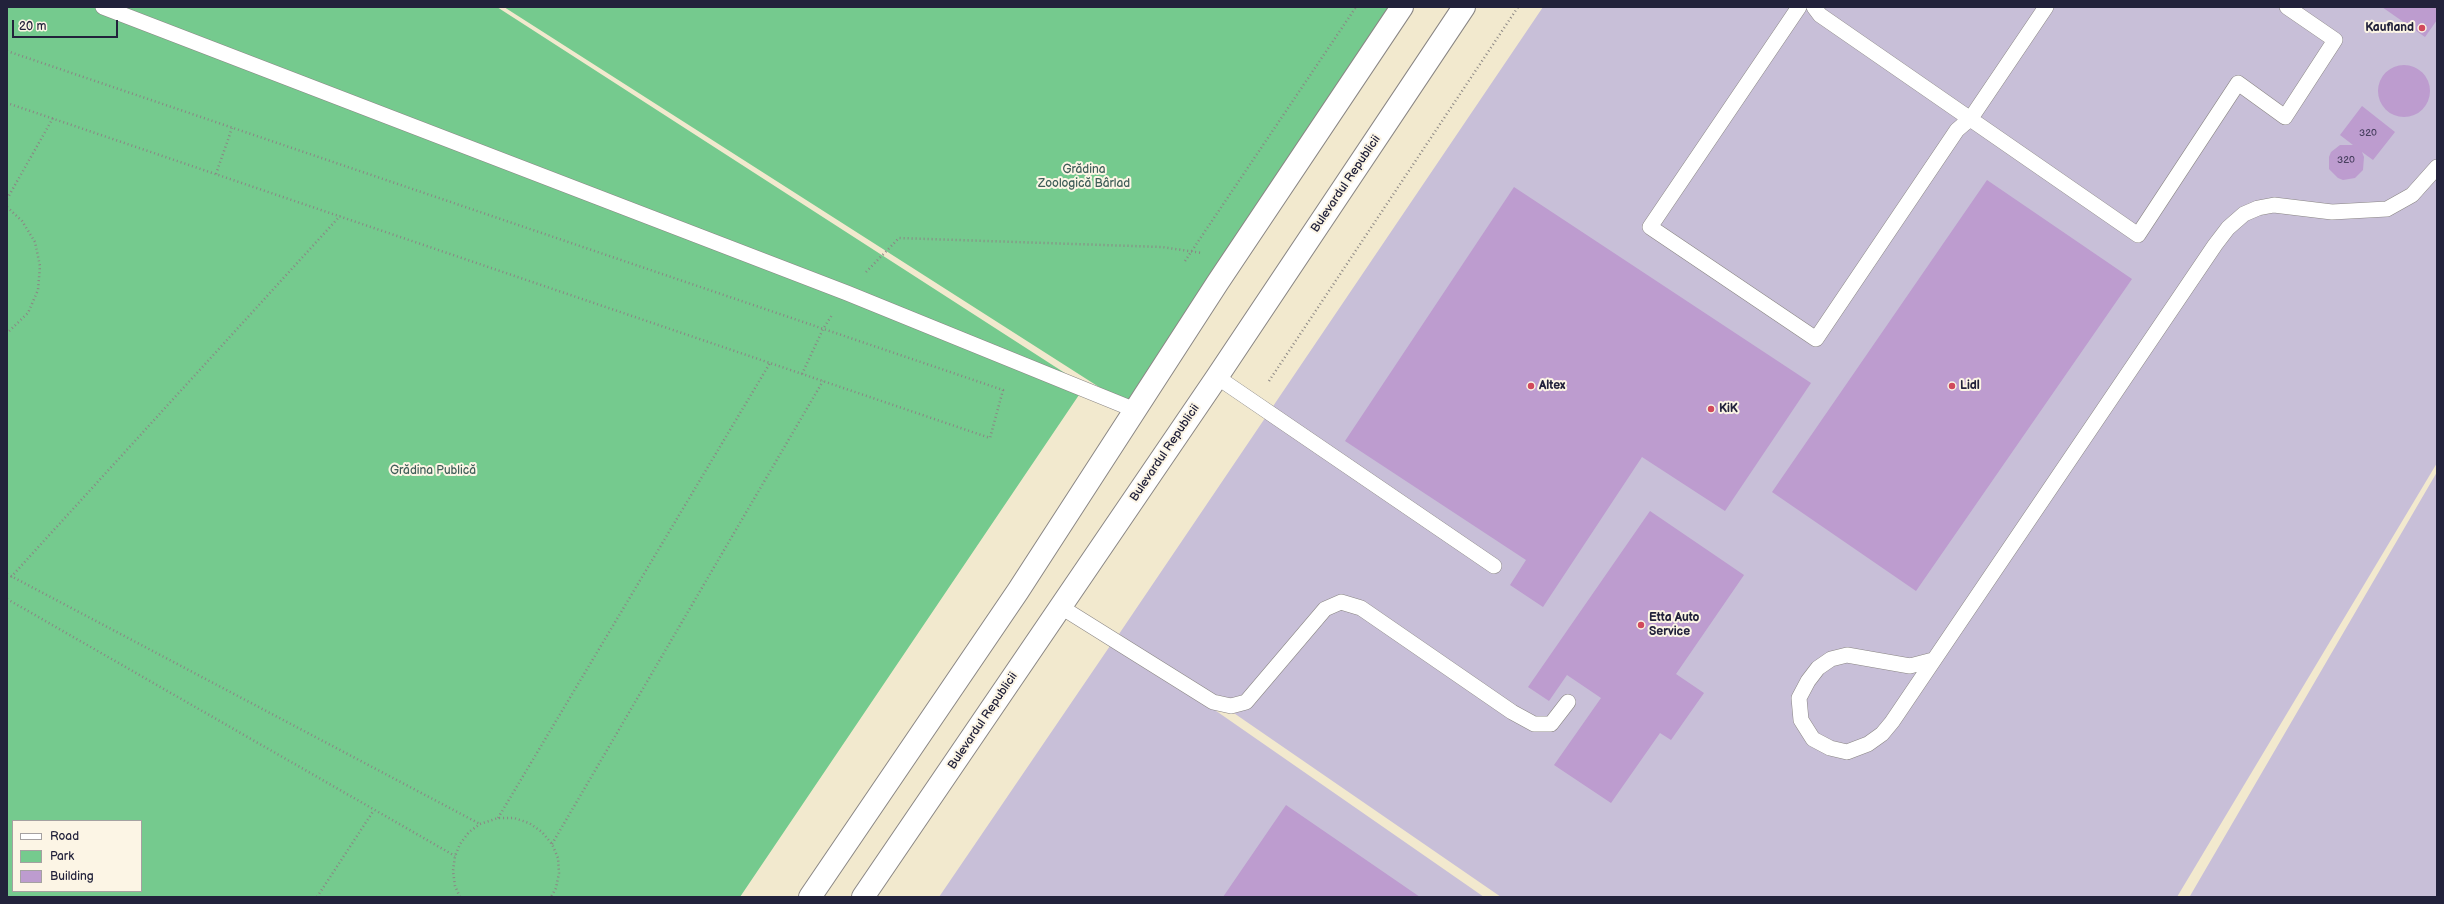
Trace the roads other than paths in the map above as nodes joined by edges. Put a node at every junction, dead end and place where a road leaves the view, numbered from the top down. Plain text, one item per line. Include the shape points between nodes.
1 (103, 7) edge
2 (1402, 7) edge
3 (1464, 7) edge
4 (1799, 7) edge
5 (1814, 7) edge
6 (2046, 7) edge
7 (2287, 7) edge
8 (1971, 118) junction
9 (2437, 167) edge
10 (1217, 377) junction
11 (1135, 410) junction
12 (1494, 566) dead end
13 (1061, 607) junction
14 (1933, 660) junction
15 (1568, 702) dead end
16 (810, 897) edge
17 (863, 897) edge

1 - 11 lane via 847,293
2 - 11 main road
3 - 10 main road, Bulevardul Republicii
4 - 8 lane via 1650,227 1816,339 1957,130
5 - 8 lane via 1820,15
6 - 8 lane
7 - 8 lane via 2335,40 2289,111 2285,117 2238,83 2138,235
9 - 14 lane via 2412,195 2387,209 2332,212 2274,205 2244,214 2228,228
10 - 12 lane
10 - 13 main road, Bulevardul Republicii
11 - 16 main road via 1018,591
13 - 15 lane via 1213,702 1231,706 1246,702 1325,609 1340,602 1361,608 1512,712 1534,724 1551,724
13 - 17 main road, Bulevardul Republicii
14 - 14 lane via 1892,722 1882,734 1868,744 1848,752 1830,748 1813,739 1801,720 1799,698 1811,677 1831,659 1848,655 1910,666

